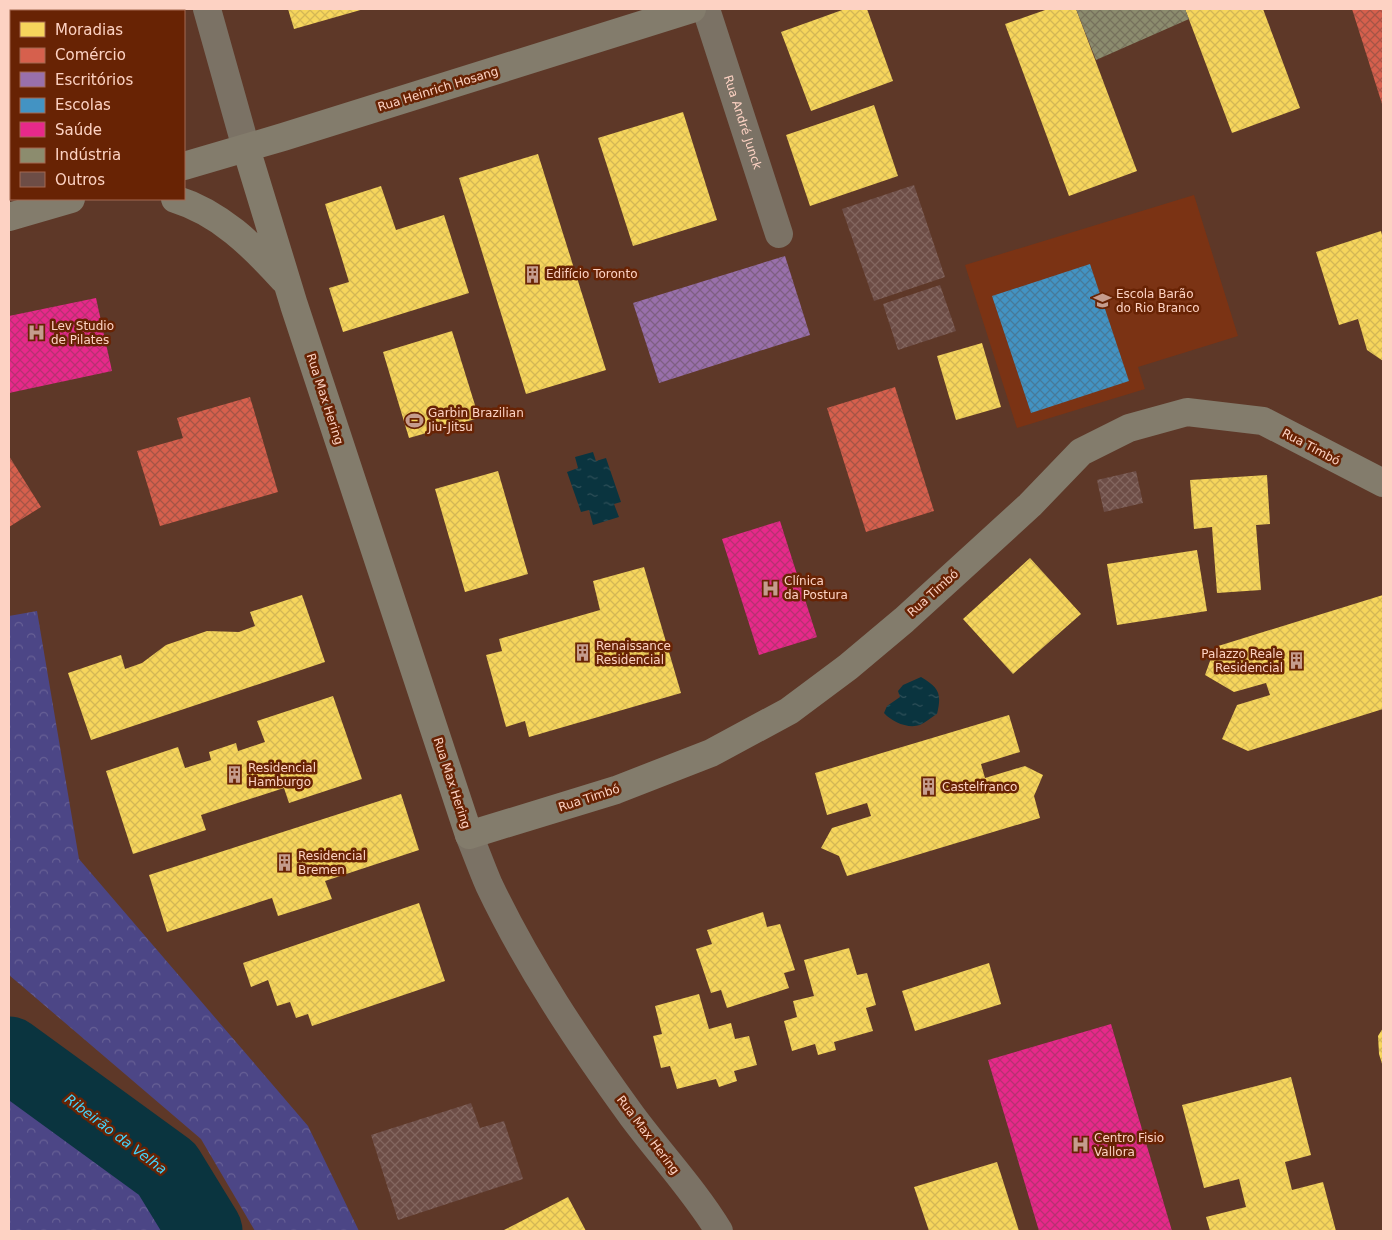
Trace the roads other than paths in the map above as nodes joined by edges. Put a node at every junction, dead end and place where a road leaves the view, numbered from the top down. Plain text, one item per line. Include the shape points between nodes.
1 (208, 9) edge
2 (692, 9) edge
3 (706, 9) edge
4 (246, 148) junction
5 (185, 166) edge
6 (68, 200) edge
7 (177, 200) edge
8 (9, 217) edge
9 (779, 234) dead end
10 (288, 284) junction
11 (1383, 483) edge
12 (469, 835) junction
13 (719, 1231) edge

1 - 4 street, Rua Max Hering
2 - 4 main road, Rua Heinrich Hosang
3 - 9 street, Rua André Junck
4 - 5 main road, Rua Heinrich Hosang
4 - 10 main road, Rua Max Hering
6 - 8 main road
7 - 10 main road, Rua Max Hering via 219,219 250,243
10 - 12 main road, Rua Max Hering
11 - 12 main road, Rua Timbó via 1263,421 1187,412 1129,428 1081,452 1030,505 904,620 789,711 711,753 642,780
12 - 13 street, Rua Max Hering via 489,884 537,975 589,1057 706,1209

